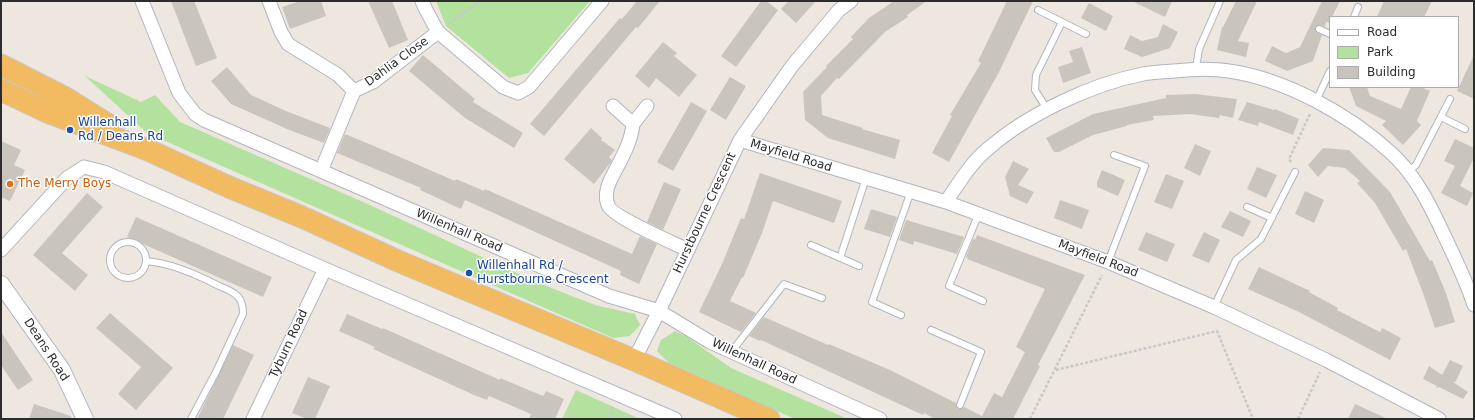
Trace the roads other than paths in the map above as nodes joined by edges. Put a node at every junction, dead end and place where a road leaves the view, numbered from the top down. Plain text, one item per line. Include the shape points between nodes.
1 (142, 1) edge
2 (269, 1) edge
3 (422, 1) edge
4 (602, 1) edge
5 (851, 1) edge
6 (1220, 1) edge
7 (1358, 7) dead end
8 (1038, 10) dead end
9 (1354, 16) edge
10 (1062, 22) junction
11 (1320, 29) dead end
12 (438, 32) junction
13 (1086, 34) dead end
14 (1329, 34) edge
15 (1, 65) edge
16 (1196, 68) junction
17 (1329, 72) edge
18 (1, 90) edge
19 (354, 91) junction
20 (1450, 99) dead end
21 (1316, 101) junction
22 (613, 106) dead end
23 (647, 106) dead end
24 (1047, 109) junction
25 (1441, 117) junction
26 (633, 124) junction
27 (1465, 129) dead end
28 (740, 140) junction
29 (148, 150) junction
30 (1114, 155) dead end
31 (321, 171) junction
32 (1294, 172) road end
33 (1408, 172) junction
34 (866, 178) junction
35 (911, 191) junction
36 (946, 202) junction
37 (1247, 207) dead end
38 (979, 213) junction
39 (1272, 218) junction
40 (811, 245) dead end
41 (1, 250) edge
42 (688, 250) junction
43 (840, 258) junction
44 (146, 262) junction
45 (1108, 262) junction
46 (859, 266) dead end
47 (325, 269) junction
48 (1, 284) edge
49 (822, 298) dead end
50 (983, 301) dead end
51 (1474, 305) edge
52 (1214, 307) junction
53 (659, 311) junction
54 (901, 315) dead end
55 (931, 330) dead end
56 (732, 351) junction
57 (634, 360) junction
58 (960, 404) dead end
59 (85, 419) edge
60 (191, 419) edge
61 (253, 419) edge
62 (675, 419) edge
63 (769, 419) edge
64 (880, 419) edge
65 (1439, 419) edge

1 - 31 street, Willenhall Road via 179,93 195,114
2 - 19 street, Dahlia Close via 280,32 288,44 338,75
3 - 12 street
4 - 12 street via 528,87 518,93 503,87
5 - 28 street, Hurstbourne Crescent via 839,10 792,66
6 - 16 lane via 1199,49
7 - 9 lane
8 - 10 lane
10 - 13 lane
10 - 24 lane via 1036,75 1036,90
11 - 14 lane
12 - 19 street, Dahlia Close via 372,82
15 - 29 highway via 64,97
16 - 21 street via 1228,70 1267,80
16 - 24 street via 1143,74 1079,94
17 - 21 lane
18 - 29 highway via 47,112
19 - 31 street, Dahlia Close
20 - 25 lane
21 - 33 street via 1356,125 1391,152
22 - 26 street
23 - 26 street
24 - 36 street via 988,148
25 - 27 lane
25 - 33 lane via 1416,165
26 - 42 street via 628,146 610,182 606,196 608,206 619,216
28 - 34 street, Mayfield Road
28 - 42 street, Hurstbourne Crescent
29 - 57 highway via 398,261
30 - 45 lane via 1145,166
31 - 53 street, Willenhall Road via 609,296
32 - 39 lane
33 - 51 street via 1427,199 1465,278
34 - 35 street, Mayfield Road
34 - 43 lane
35 - 36 street, Mayfield Road
35 - 54 lane via 872,302
36 - 38 street, Mayfield Road
37 - 39 lane
38 - 45 street, Mayfield Road
38 - 50 lane via 949,286
39 - 52 lane via 1261,239 1236,260
40 - 43 lane
41 - 47 street via 66,178 84,167 104,172
42 - 53 street, Hurstbourne Crescent
43 - 46 lane
44 - 44 lane via 142,272 132,278 126,278 116,274 109,259 111,252 126,242 138,245 145,255
44 - 60 lane via 168,265 206,280 235,294 241,300 243,314
45 - 52 street, Mayfield Road
47 - 61 street, Tyburn Road
47 - 62 street
48 - 59 street, Deans Road via 62,370
49 - 56 lane via 784,284
52 - 65 street, Mayfield Road via 1326,360
53 - 56 street, Willenhall Road via 710,342
53 - 57 street, Hurstbourne Crescent
55 - 58 lane via 981,352
56 - 64 street, Willenhall Road
57 - 63 highway

